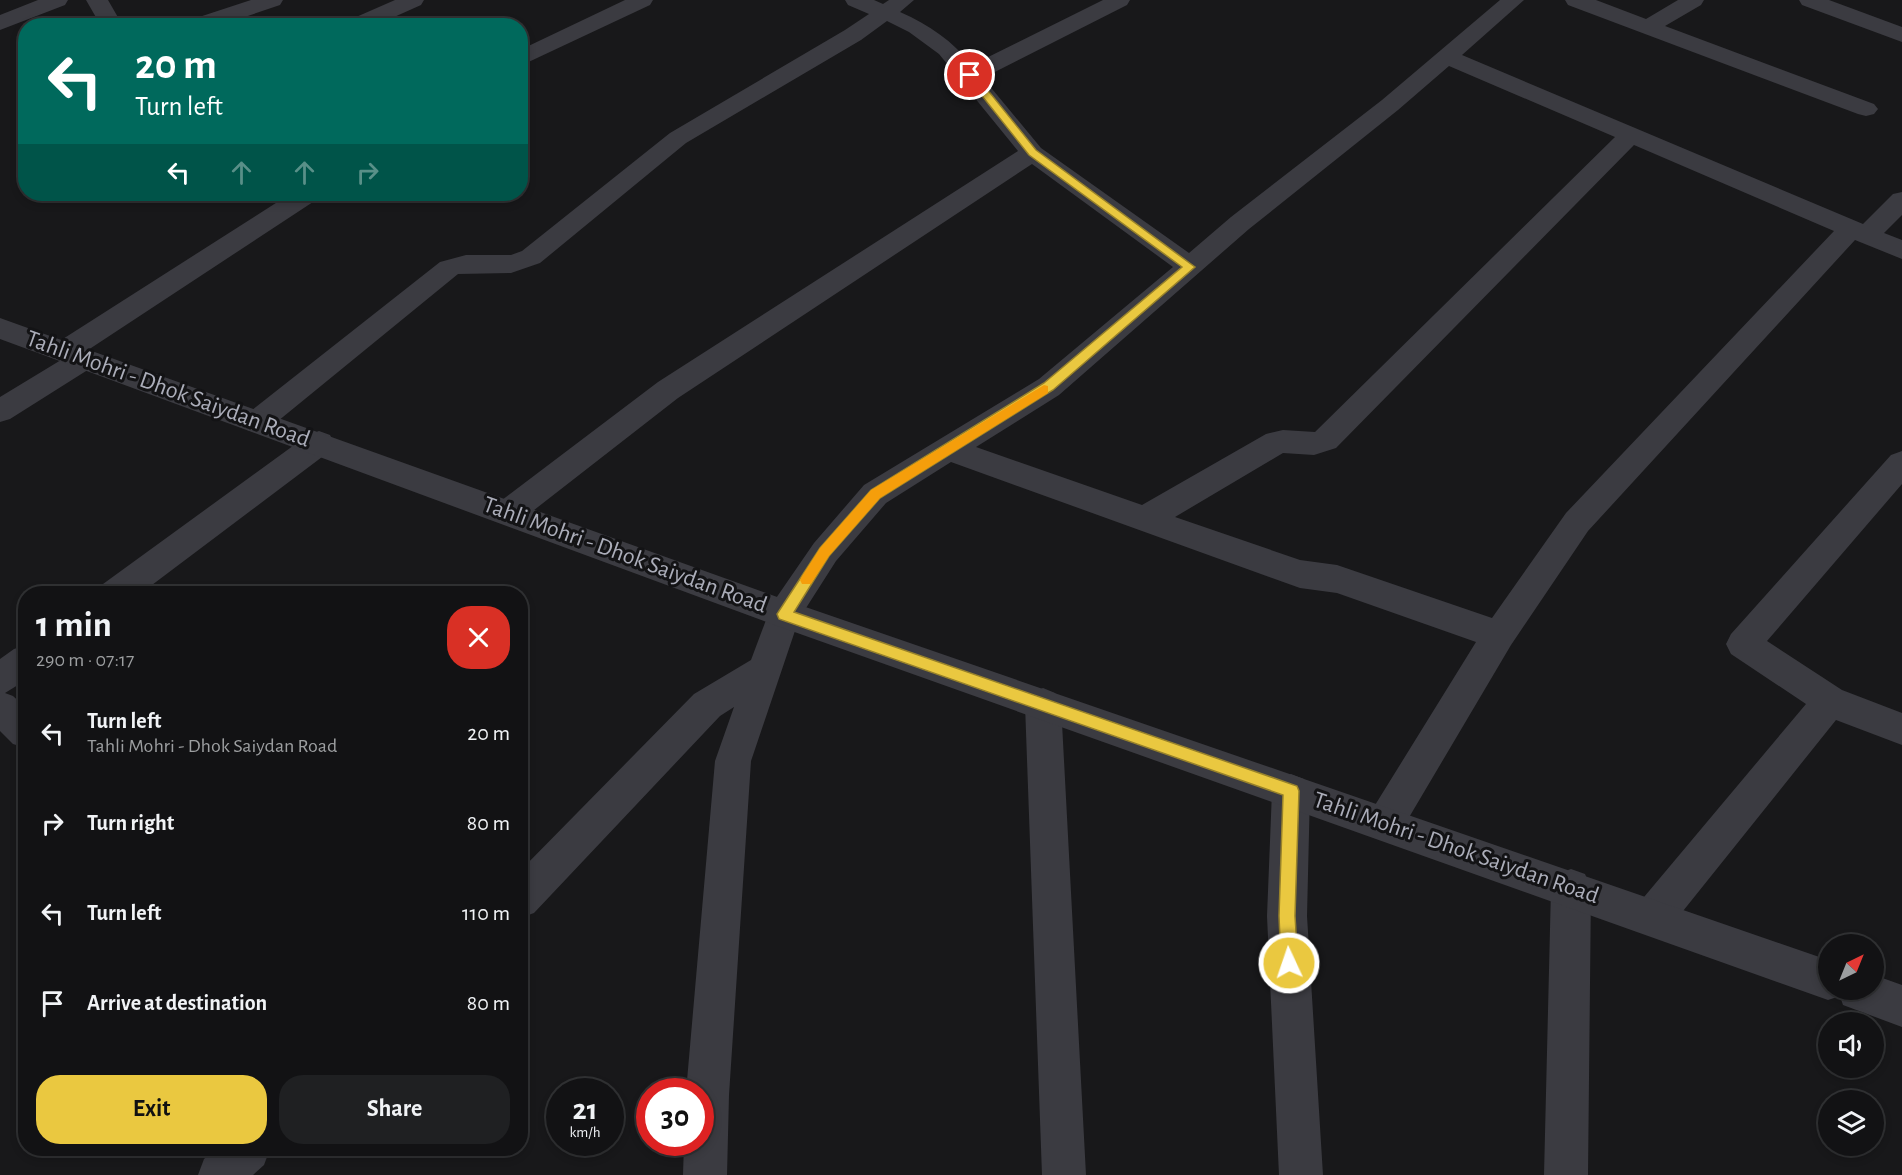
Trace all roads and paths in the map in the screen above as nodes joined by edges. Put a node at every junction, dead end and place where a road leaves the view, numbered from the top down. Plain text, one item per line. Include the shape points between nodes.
1 (57, 0) edge
2 (97, 0) edge
3 (272, 0) edge
4 (413, 0) edge
5 (642, 0) edge
6 (856, 0) edge
7 (1119, 0) edge
8 (1513, 0) edge
9 (1576, 0) edge
10 (1694, 0) edge
11 (1810, 0) edge
12 (895, 6) edge
13 (107, 18) edge
14 (219, 18) edge
15 (373, 18) edge
16 (0, 23) edge
17 (1648, 27) junction
18 (1902, 35) edge
19 (528, 55) edge
20 (1447, 57) junction
21 (970, 75) junction
22 (1866, 109) dead end
23 (1631, 135) junction
24 (1032, 153) junction
25 (1902, 200) edge
26 (297, 201) edge
27 (1859, 232) junction
28 (1902, 250) edge
29 (1190, 267) junction
30 (0, 328) edge
31 (75, 355) junction
32 (0, 411) edge
33 (257, 422) junction
34 (319, 443) junction
35 (948, 449) junction
36 (1902, 463) edge
37 (509, 512) junction
38 (1145, 519) junction
39 (126, 586) edge
40 (784, 614) junction
41 (1499, 635) junction
42 (18, 666) edge
43 (766, 669) junction
44 (0, 679) edge
45 (1830, 701) junction
46 (1043, 704) junction
47 (0, 707) edge
48 (18, 724) edge
49 (1902, 729) edge
50 (1291, 791) junction
51 (1385, 823) junction
52 (1570, 888) junction
53 (528, 892) edge
54 (1653, 917) junction
55 (1818, 976) edge
56 (1884, 999) edge
57 (1902, 1006) edge
58 (240, 1156) edge
59 (220, 1175) edge
60 (705, 1175) edge
61 (1064, 1175) edge
62 (1301, 1175) edge
63 (1566, 1175) edge

1 - 16 street
2 - 13 street
3 - 14 street
4 - 15 street
5 - 19 street
6 - 12 street
7 - 21 street
8 - 20 street
9 - 17 street
10 - 17 street
11 - 18 street
12 - 21 street via 947,49
12 - 33 street via 678,138 526,259 502,265 470,262 449,268
17 - 22 street
20 - 23 street
20 - 29 street
21 - 24 street
23 - 27 street
23 - 38 street via 1325,440 1318,444 1277,442
24 - 29 street
24 - 37 street via 668,390
25 - 27 street
26 - 31 street
27 - 28 street
27 - 41 street via 1577,522
29 - 35 street via 1049,387
30 - 31 street, Tahli Mohri - Dhok Saiydan Road
31 - 32 street
31 - 33 street, Tahli Mohri - Dhok Saiydan Road
33 - 34 street, Tahli Mohri - Dhok Saiydan Road
34 - 37 street, Tahli Mohri - Dhok Saiydan Road
34 - 39 street
35 - 38 street
35 - 40 street via 876,494 825,552
36 - 45 street via 1743,644
37 - 40 street, Tahli Mohri - Dhok Saiydan Road
38 - 41 street via 1300,574 1337,579
40 - 43 street
40 - 46 street, Tahli Mohri - Dhok Saiydan Road
41 - 51 street
42 - 44 street
43 - 53 street via 707,705
43 - 60 street via 733,760 707,1095
45 - 49 street
45 - 54 street
46 - 50 street, Tahli Mohri - Dhok Saiydan Road
46 - 61 street
47 - 48 street
50 - 51 street, Tahli Mohri - Dhok Saiydan Road
50 - 62 street via 1287,916
51 - 52 street, Tahli Mohri - Dhok Saiydan Road
52 - 54 street, Tahli Mohri - Dhok Saiydan Road
52 - 63 street
54 - 55 street, Tahli Mohri - Dhok Saiydan Road
56 - 57 street
58 - 59 street

